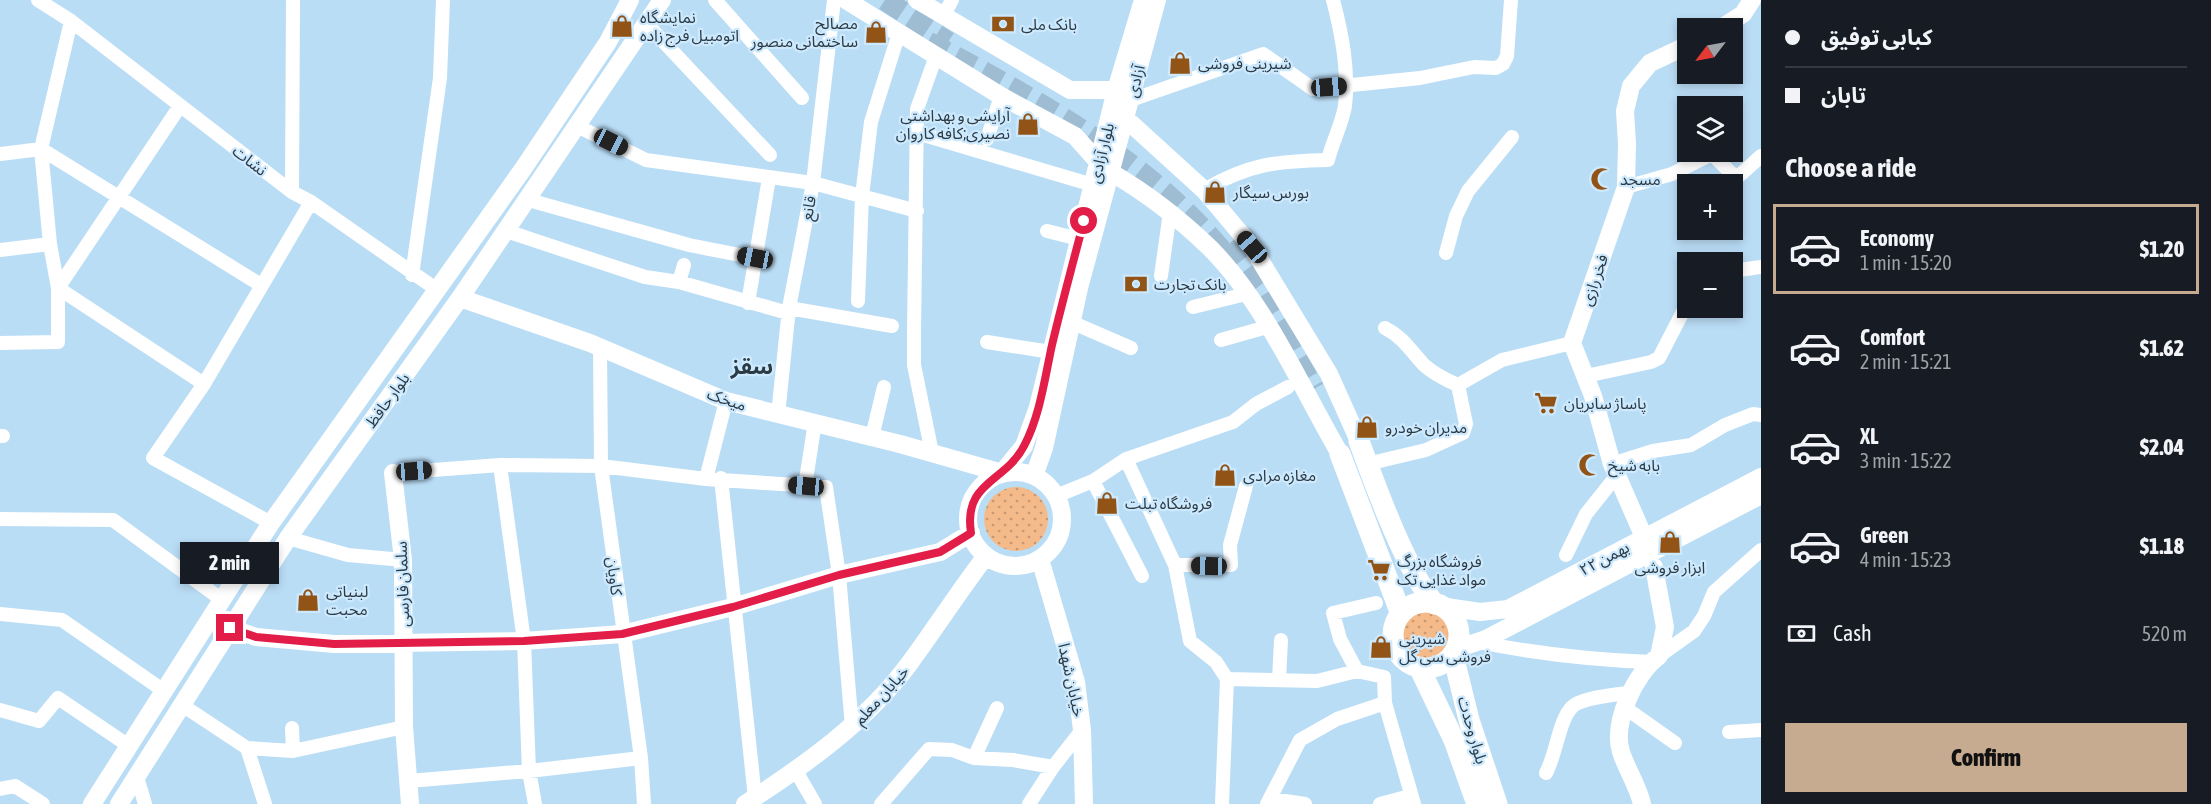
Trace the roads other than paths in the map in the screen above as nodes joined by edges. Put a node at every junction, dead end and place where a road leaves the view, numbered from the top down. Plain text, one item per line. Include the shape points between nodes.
1 (38, 0) edge
2 (293, 0) edge
3 (443, 0) edge
4 (630, 0) edge
5 (662, 0) edge
6 (715, 0) edge
7 (834, 0) edge
8 (846, 0) edge
9 (917, 0) edge
10 (1143, 0) edge
11 (1157, 0) edge
12 (1333, 0) edge
13 (1511, 0) edge
14 (1752, 0) edge
15 (948, 8) edge
16 (1737, 18) edge
17 (71, 21) junction
18 (646, 23) junction
19 (899, 33) junction
20 (1677, 50) edge
21 (936, 56) junction
22 (1345, 86) junction
23 (1123, 95) junction
24 (1001, 96) junction
25 (802, 98) dead end
26 (180, 106) junction
27 (1126, 119) junction
28 (575, 125) junction
29 (917, 133) junction
30 (1512, 137) dead end
31 (987, 139) dead end
32 (41, 149) junction
33 (0, 154) edge
34 (770, 155) dead end
35 (1761, 156) edge
36 (1105, 168) junction
37 (768, 178) junction
38 (813, 183) junction
39 (1093, 184) junction
40 (1626, 187) junction
41 (1204, 190) junction
42 (292, 192) junction
43 (119, 196) junction
44 (862, 196) junction
45 (525, 199) junction
46 (311, 202) junction
47 (917, 211) junction
48 (1170, 212) junction
49 (506, 231) junction
50 (1047, 231) dead end
51 (1079, 239) junction
52 (50, 244) junction
53 (0, 250) edge
54 (1446, 254) dead end
55 (755, 258) junction
56 (684, 265) dead end
57 (1761, 267) edge
58 (1743, 269) edge
59 (412, 275) junction
60 (1161, 276) dead end
61 (679, 282) junction
62 (261, 285) junction
63 (58, 288) junction
64 (436, 289) junction
65 (1246, 294) junction
66 (460, 298) junction
67 (858, 301) dead end
68 (748, 303) junction
69 (1193, 307) dead end
70 (789, 310) junction
71 (1680, 318) edge
72 (1071, 322) junction
73 (892, 326) dead end
74 (1267, 327) junction
75 (1385, 328) dead end
76 (1221, 340) dead end
77 (987, 342) dead end
78 (1572, 343) junction
79 (0, 344) edge
80 (600, 347) junction
81 (1131, 348) dead end
82 (1051, 352) junction
83 (1587, 375) junction
84 (204, 384) junction
85 (1458, 385) junction
86 (884, 387) dead end
87 (1288, 387) dead end
88 (726, 401) junction
89 (778, 415) junction
90 (1761, 415) edge
91 (815, 422) junction
92 (872, 437) junction
93 (1359, 441) joint
94 (933, 453) junction
95 (1340, 454) joint
96 (1126, 459) junction
97 (1367, 464) junction
98 (500, 465) junction
99 (600, 466) junction
100 (1615, 470) junction
101 (393, 473) joint
102 (1002, 473) junction
103 (1034, 476) junction
104 (1761, 477) edge
105 (720, 478) junction
106 (706, 479) junction
107 (1093, 481) junction
108 (806, 486) junction
109 (1246, 486) dead end
110 (1056, 496) junction
111 (1757, 496) edge
112 (0, 519) edge
113 (271, 523) junction
114 (971, 533) junction
115 (1643, 535) dead end
116 (288, 538) junction
117 (1761, 550) edge
118 (986, 555) junction
119 (1566, 555) dead end
120 (403, 560) junction
121 (1040, 560) junction
122 (1174, 565) junction
123 (1654, 567) dead end
124 (839, 575) junction
125 (1142, 576) dead end
126 (221, 599) junction
127 (1376, 603) dead end
128 (1438, 605) junction
129 (733, 607) junction
130 (0, 614) edge
131 (1401, 614) junction
132 (230, 628) junction
133 (622, 634) junction
134 (1281, 640) dead end
135 (524, 641) junction
136 (1478, 642) junction
137 (403, 644) junction
138 (1454, 652) junction
139 (1655, 658) junction
140 (1419, 668) junction
141 (1357, 671) junction
142 (1227, 679) junction
143 (1279, 680) junction
144 (164, 691) junction
145 (1628, 699) junction
146 (1385, 703) junction
147 (182, 705) junction
148 (997, 708) dead end
149 (0, 710) edge
150 (852, 726) junction
151 (404, 727) junction
152 (292, 728) dead end
153 (1082, 730) junction
154 (1761, 730) edge
155 (1729, 732) dead end
156 (1675, 743) dead end
157 (129, 746) junction
158 (247, 748) junction
159 (293, 751) junction
160 (641, 758) junction
161 (974, 758) junction
162 (1053, 766) junction
163 (529, 771) junction
164 (796, 771) junction
165 (1546, 774) dead end
166 (136, 777) junction
167 (409, 781) junction
168 (0, 789) edge
169 (1412, 800) edge
170 (750, 801) edge
171 (1269, 802) edge
172 (43, 804) edge
173 (92, 804) edge
174 (119, 804) edge
175 (145, 804) edge
176 (265, 804) edge
177 (410, 804) edge
178 (535, 804) edge
179 (644, 804) edge
180 (816, 804) edge
181 (881, 804) edge
182 (1029, 804) edge
183 (1084, 804) edge
184 (1222, 804) edge
185 (1305, 804) edge
186 (1380, 804) edge
187 (1385, 804) edge
188 (1477, 804) edge
189 (1497, 804) edge
190 (1642, 804) edge

1 - 17 street, نشات
2 - 42 street
3 - 59 street via 440,78
4 - 64 main road, بلوار حافظ via 602,52
5 - 18 main road, بلوار حافظ
6 - 25 street
7 - 38 street, قانع
8 - 19 main road
9 - 15 main road
10 - 23 main road, بلوار آزادی
11 - 23 main road, آزادی
12 - 22 street via 1343,39
13 - 22 street via 1507,56 1496,68 1474,67 1420,78
14 - 16 main road
15 - 23 main road via 1070,90
17 - 26 street, نشات
17 - 32 street
18 - 28 main road, بلوار حافظ
18 - 34 street
19 - 21 main road
19 - 44 street via 871,122
20 - 40 main road, فخر رازی via 1650,63 1631,86 1624,111
21 - 24 main road
21 - 29 street via 917,109
22 - 23 street via 1313,88 1263,54
22 - 41 street via 1344,108 1328,160 1282,160 1233,173
23 - 27 main road, آزادی
23 - 36 main road, بلوار آزادی
24 - 31 street
24 - 36 main road via 1075,136
26 - 42 street, نشات
26 - 43 street
27 - 36 main road, آزادی
27 - 41 main road
28 - 37 street via 646,160
28 - 45 main road, بلوار حافظ
29 - 39 street
29 - 47 street
30 - 54 street via 1468,191 1456,216
32 - 33 street
32 - 43 street
32 - 52 street
35 - 40 street via 1740,175 1733,175 1712,154 1672,174
36 - 39 main road, بلوار آزادی
36 - 48 main road
36 - 72 main road, آزادی via 1100,208
37 - 38 street
37 - 55 street
38 - 44 street
38 - 70 street, قانع
39 - 51 main road, بلوار آزادی
40 - 78 main road, فخر رازی
41 - 93 main road via 1252,247 1329,374
42 - 46 street, نشات
43 - 62 street
43 - 63 street
44 - 47 street
44 - 67 street
45 - 49 main road, بلوار حافظ
45 - 55 street via 689,245
46 - 59 street, نشات
46 - 62 street
47 - 94 street via 914,365
48 - 60 street
48 - 65 main road via 1211,250
49 - 61 street via 645,277
49 - 66 main road, بلوار حافظ
50 - 51 street
51 - 82 main road, بلوار آزادی
52 - 53 street
52 - 63 street
55 - 68 street
56 - 61 street
57 - 58 street
59 - 64 street, نشات
61 - 68 street
62 - 84 street
63 - 79 street via 58,342
63 - 84 street
64 - 113 main road, بلوار حافظ
65 - 69 street
65 - 74 main road
66 - 80 main road, میخک
66 - 116 main road, بلوار حافظ
68 - 70 street
70 - 73 street
70 - 89 street, قانع
71 - 83 street via 1659,358
72 - 81 street
72 - 103 main road, آزادی via 1044,448
74 - 76 street
74 - 95 main road
75 - 85 street via 1399,335 1441,378
77 - 82 street
78 - 83 main road
78 - 85 street via 1502,360
80 - 88 main road, میخک
80 - 99 street, کاویان
82 - 102 main road, بلوار آزادی via 1024,446
83 - 100 main road
84 - 113 street via 153,458
85 - 97 street via 1466,424 1463,433 1426,450
86 - 92 street
87 - 96 street via 1233,422
88 - 89 main road, میخک
88 - 106 street
89 - 91 main road, میخک
90 - 100 street via 1753,414 1725,425 1691,445 1653,450
91 - 92 main road, میخک
91 - 108 street
92 - 94 main road, میخک
93 - 97 main road
94 - 102 main road, میخک
95 - 131 main road
96 - 107 street
96 - 122 street
97 - 128 main road via 1409,561 1425,592
98 - 99 street
98 - 101 street
98 - 135 street
99 - 106 street
99 - 133 street, کاویان
100 - 115 main road
100 - 119 street via 1586,513
101 - 120 main road, سلمان فارسی
102 - 103 main road
102 - 114 main road via 977,492 970,512
103 - 110 main road
104 - 128 main road, ۲۲ بهمن via 1508,609 1480,612
105 - 106 street
105 - 108 street
105 - 129 street
107 - 110 street
107 - 125 street
108 - 124 street via 826,487
109 - 122 street via 1230,545 1231,565
110 - 121 main road via 1061,509 1059,538
111 - 136 main road, ۲۲ بهمن
112 - 126 street via 113,520
113 - 126 main road, بلوار حافظ
114 - 118 main road
114 - 124 main road via 940,552
116 - 120 street via 348,555
116 - 132 main road, بلوار حافظ
117 - 139 street via 1714,592 1694,631
118 - 121 main road via 1012,566
118 - 150 main road, خیابان معلم via 908,666
120 - 137 main road, سلمان فارسی
121 - 153 main road, خیابان شهدا via 1076,682
122 - 142 street via 1190,641 1216,662
123 - 139 main road via 1665,627
124 - 129 main road
124 - 150 street
126 - 144 main road, بلوار حافظ
127 - 141 street via 1333,613 1340,639
128 - 131 main road via 1413,605
128 - 138 main road via 1455,620 1459,640
129 - 133 main road
129 - 170 street
130 - 144 street via 62,620
131 - 140 main road via 1393,631 1394,641 1402,658
132 - 137 main road via 256,637 334,644
132 - 147 main road, بلوار حافظ
133 - 135 main road
133 - 160 street, کاویان
134 - 143 street
135 - 137 main road
135 - 163 street
136 - 138 main road, ۲۲ بهمن
136 - 139 street via 1530,654 1595,660
137 - 151 main road, سلمان فارسی
138 - 140 main road via 1441,665
138 - 189 main road, بلوار وحدت via 1469,720
139 - 145 main road
140 - 188 main road, بلوار وحدت via 1454,740
141 - 143 street via 1317,681
141 - 146 street via 1384,677
142 - 143 street
142 - 184 street
144 - 157 main road, بلوار حافظ
145 - 156 street
145 - 165 street via 1583,701 1572,706
145 - 190 main road via 1619,725 1620,750
146 - 169 street
146 - 171 street via 1337,720 1300,740
147 - 158 street
147 - 166 main road, بلوار حافظ
148 - 161 street
149 - 157 street via 39,720 58,698
150 - 164 main road, خیابان معلم
151 - 159 street
151 - 167 main road, سلمان فارسی
152 - 159 street
153 - 162 street
153 - 183 main road, خیابان شهدا
154 - 155 street
157 - 173 main road, بلوار حافظ
158 - 159 street
158 - 176 street
160 - 163 street
160 - 179 street, کاویان
161 - 162 street
161 - 181 street via 952,750 929,749
162 - 182 street
163 - 167 street
163 - 178 street
164 - 170 main road, خیابان معلم
164 - 180 street
166 - 174 main road, بلوار حافظ
166 - 175 street
167 - 177 main road, سلمان فارسی
168 - 172 street via 15,786
169 - 187 street
171 - 185 street
186 - 187 street

